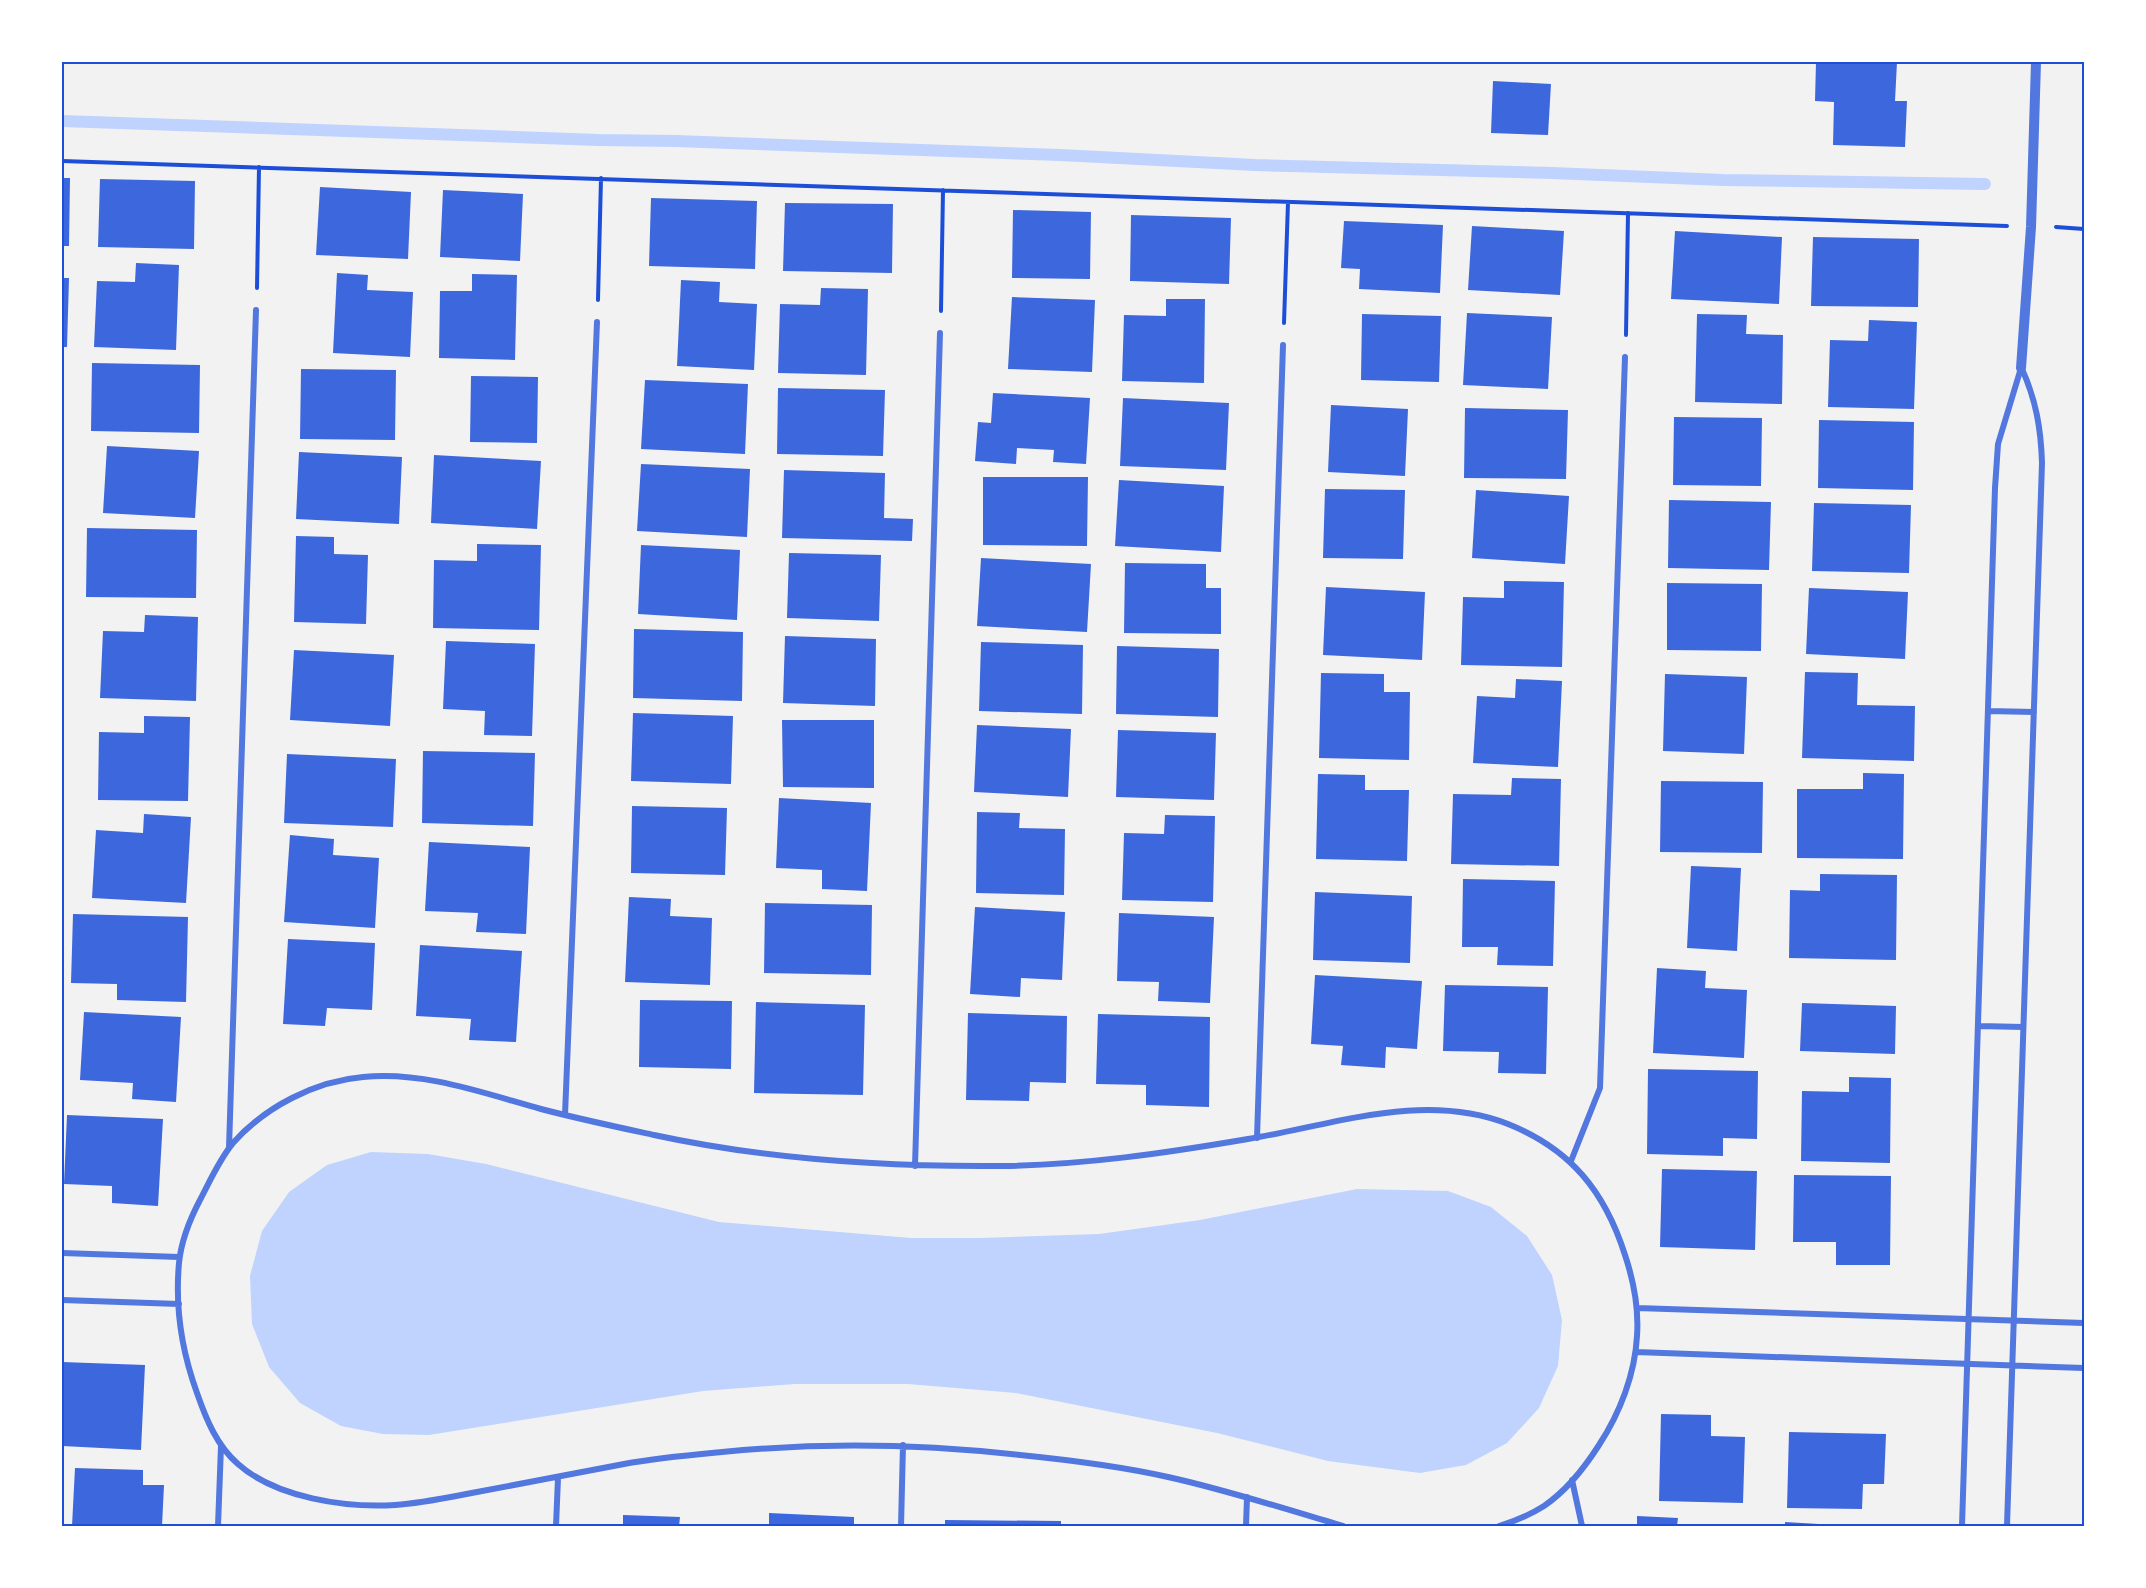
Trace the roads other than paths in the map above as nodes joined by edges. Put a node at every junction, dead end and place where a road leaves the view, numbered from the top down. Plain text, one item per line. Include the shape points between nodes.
1 (2036, 62) edge
2 (256, 310) road end
3 (597, 322) road end
4 (940, 333) road end
5 (1283, 345) road end
6 (1625, 357) road end
7 (2021, 368) junction
8 (1988, 711) junction
9 (2034, 712) junction
10 (1979, 1026) junction
11 (2023, 1027) junction
12 (565, 1115) junction
13 (1257, 1138) junction
14 (229, 1148) junction
15 (1571, 1161) junction
16 (915, 1166) junction
17 (62, 1253) edge
18 (179, 1257) junction
19 (62, 1300) edge
20 (179, 1304) junction
21 (1637, 1308) junction
22 (1970, 1319) junction
23 (2013, 1320) junction
24 (2085, 1323) edge
25 (1636, 1352) junction
26 (1967, 1363) junction
27 (2012, 1365) junction
28 (2085, 1368) edge
29 (903, 1445) junction
30 (221, 1446) junction
31 (558, 1478) junction
32 (1572, 1480) junction
33 (1247, 1497) junction
34 (218, 1527) edge
35 (556, 1527) edge
36 (901, 1527) edge
37 (1246, 1527) edge
38 (1343, 1527) edge
39 (1499, 1527) edge
40 (1582, 1527) edge
41 (1962, 1527) edge
42 (2007, 1527) edge

1 - 7 street via 2031,227
2 - 14 street
3 - 12 street
4 - 16 street
5 - 13 street
6 - 15 street via 1600,1089
7 - 8 street via 1998,444
7 - 9 street via 2033,395 2041,436
8 - 9 street
8 - 10 street
9 - 11 street
10 - 11 street
10 - 22 street
11 - 23 street
12 - 14 street via 432,1079 368,1076 338,1080 305,1091 254,1123
12 - 16 street via 738,1151
13 - 15 street via 1395,1111 1428,1109 1464,1112 1514,1126
13 - 16 street via 1064,1164
14 - 18 street via 193,1214
15 - 21 street via 1610,1216 1633,1281
17 - 18 street
18 - 20 street
19 - 20 street
20 - 30 street via 190,1375
21 - 22 street
21 - 25 street
22 - 23 street
22 - 26 street
23 - 24 street
23 - 27 street
25 - 26 street
25 - 32 street via 1610,1427
26 - 27 street
26 - 41 street
27 - 28 street
27 - 42 street
29 - 31 street via 812,1445 719,1452 632,1462
29 - 33 street via 1073,1461 1166,1476
29 - 36 street
30 - 31 street via 253,1476 276,1487 356,1504 412,1503
30 - 34 street
31 - 35 street
32 - 39 street via 1551,1502
32 - 40 street
33 - 37 street
33 - 38 street

